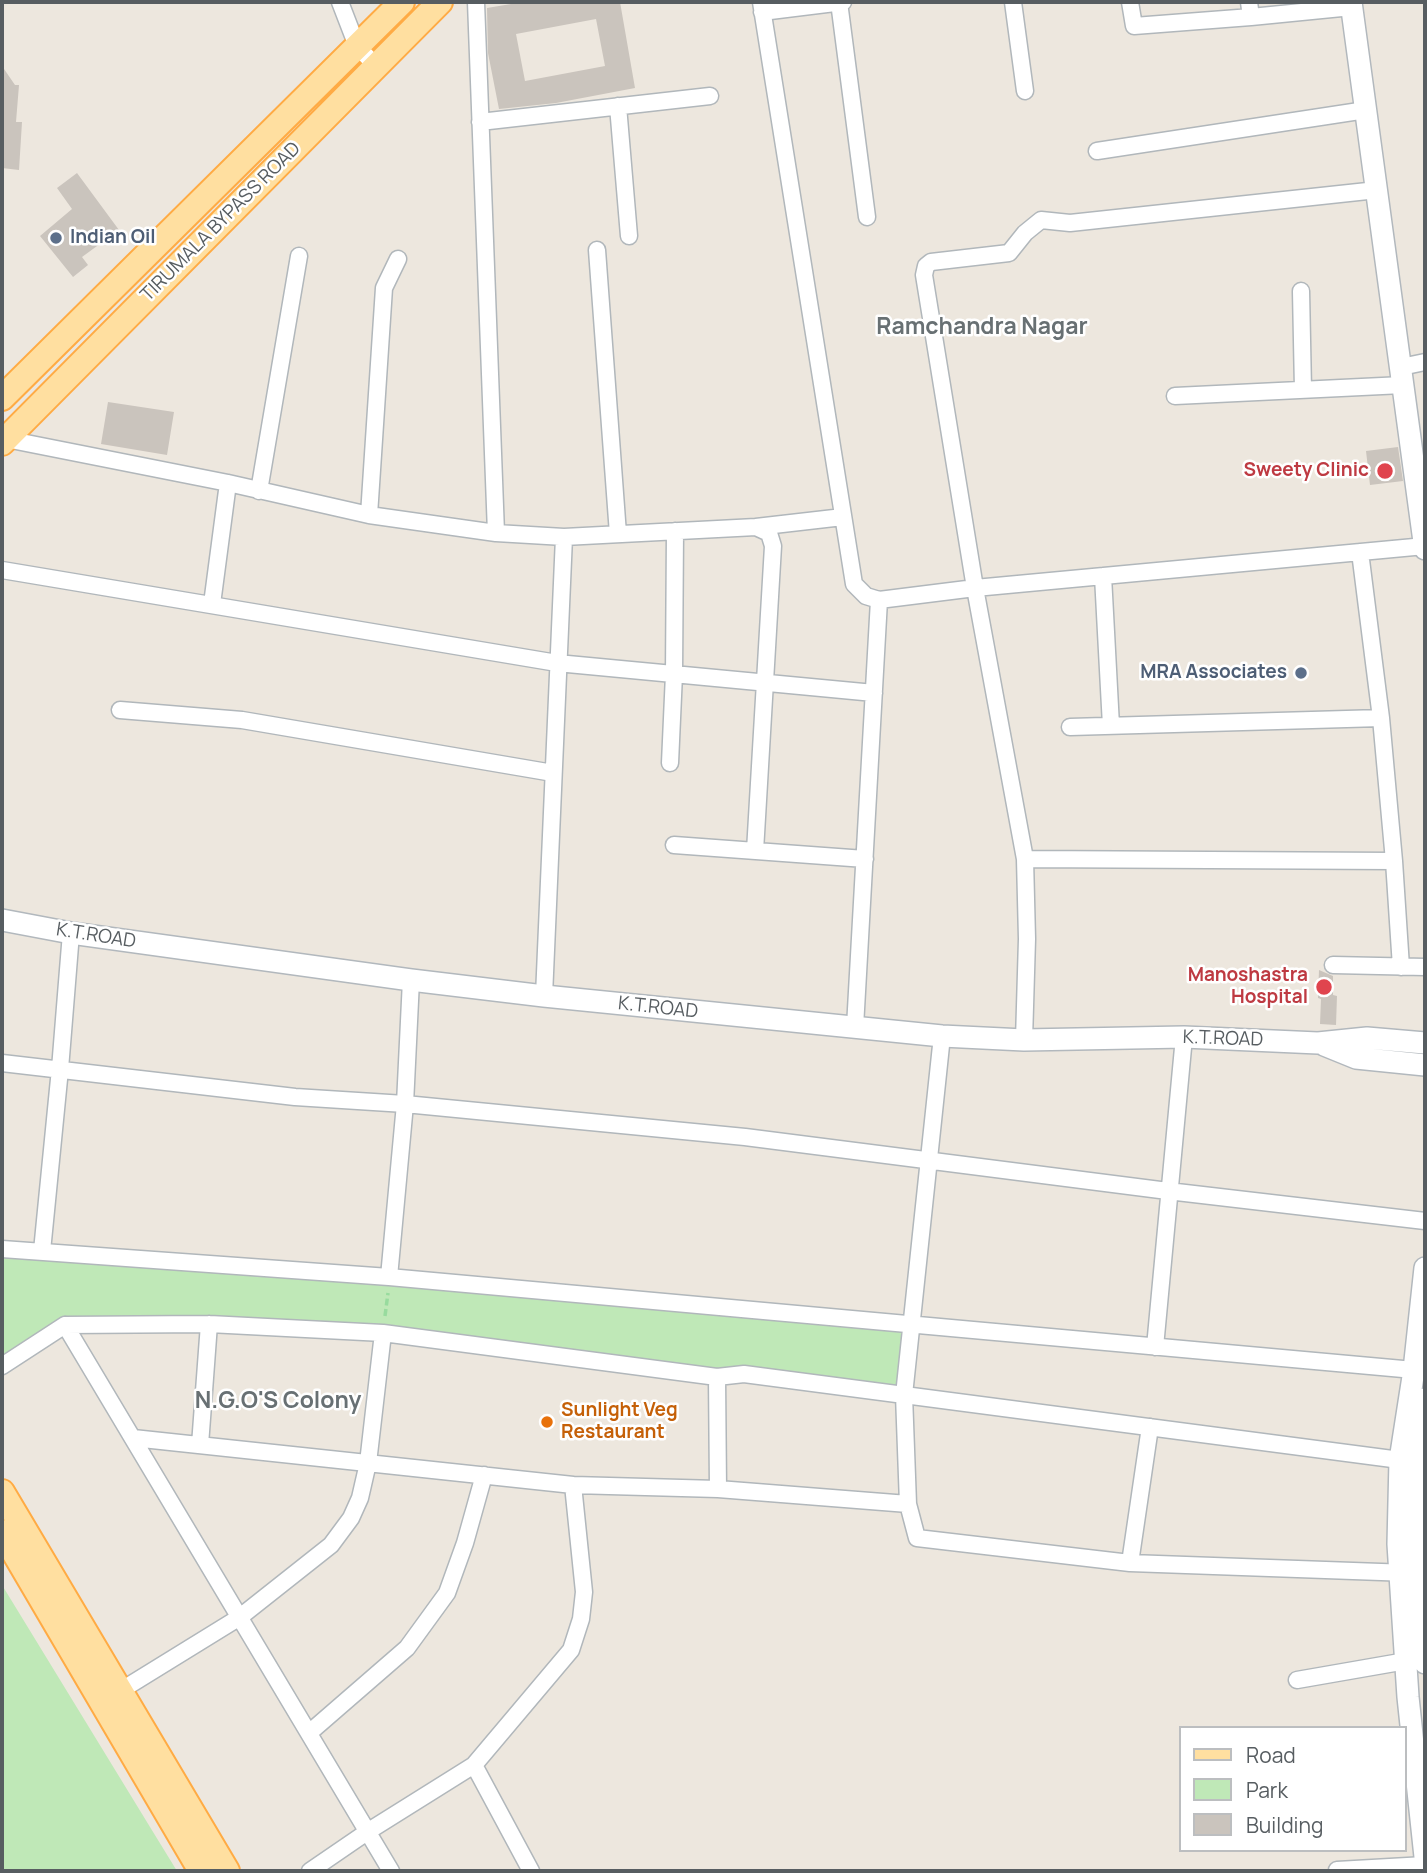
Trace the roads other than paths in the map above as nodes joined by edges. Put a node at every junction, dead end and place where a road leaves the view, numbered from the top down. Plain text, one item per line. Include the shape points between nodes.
1 (341, 2) edge
2 (402, 2) edge
3 (440, 2) edge
4 (476, 2) edge
5 (840, 2) edge
6 (1013, 2) edge
7 (1130, 2) edge
8 (1352, 5) edge
9 (761, 7) edge
10 (1250, 9) edge
11 (357, 46) junction
12 (376, 66) junction
13 (1025, 90) dead end
14 (710, 96) dead end
15 (618, 106) junction
16 (1366, 110) junction
17 (480, 122) junction
18 (1097, 151) dead end
19 (1377, 190) junction
20 (867, 217) dead end
21 (629, 236) dead end
22 (597, 250) dead end
23 (299, 256) dead end
24 (398, 259) dead end
25 (1301, 291) dead end
26 (1425, 362) edge
27 (1402, 376) junction
28 (1303, 390) junction
29 (1175, 396) dead end
30 (2, 398) edge
31 (4, 441) edge
32 (228, 483) junction
33 (259, 491) junction
34 (369, 516) junction
35 (843, 517) junction
36 (756, 527) junction
37 (676, 531) junction
38 (496, 533) junction
39 (618, 534) junction
40 (564, 537) junction
41 (1425, 547) edge
42 (1360, 552) junction
43 (2, 570) edge
44 (1103, 576) junction
45 (975, 588) junction
46 (879, 600) junction
47 (212, 604) junction
48 (557, 663) junction
49 (674, 674) junction
50 (765, 682) junction
51 (874, 693) junction
52 (120, 710) dead end
53 (1381, 718) junction
54 (1111, 726) junction
55 (1070, 727) dead end
56 (670, 763) dead end
57 (553, 773) junction
58 (674, 845) dead end
59 (755, 851) junction
60 (865, 859) junction
61 (1025, 859) junction
62 (1394, 861) junction
63 (2, 920) edge
64 (71, 933) junction
65 (1333, 965) dead end
66 (1401, 967) junction
67 (1425, 967) edge
68 (411, 980) junction
69 (544, 996) junction
70 (855, 1027) junction
71 (942, 1036) junction
72 (1184, 1037) junction
73 (1024, 1040) junction
74 (1318, 1043) junction
75 (1425, 1044) edge
76 (2, 1063) edge
77 (1425, 1065) edge
78 (60, 1069) junction
79 (405, 1104) junction
80 (929, 1160) junction
81 (1168, 1191) junction
82 (1425, 1221) edge
83 (2, 1249) edge
84 (42, 1251) junction
85 (1425, 1269) edge
86 (389, 1279) junction
87 (209, 1324) junction
88 (65, 1325) junction
89 (384, 1326) junction
90 (911, 1326) junction
91 (1155, 1347) junction
92 (2, 1366) edge
93 (1420, 1371) edge
94 (717, 1377) junction
95 (904, 1395) junction
96 (1425, 1399) edge
97 (1150, 1427) junction
98 (133, 1438) junction
99 (200, 1445) junction
100 (1401, 1460) junction
101 (368, 1463) junction
102 (484, 1475) junction
103 (573, 1485) junction
104 (1421, 1486) edge
105 (718, 1489) junction
106 (2, 1492) edge
107 (908, 1504) junction
108 (2, 1532) edge
109 (1130, 1563) junction
110 (1408, 1573) junction
111 (240, 1617) junction
112 (1416, 1662) edge
113 (1297, 1680) dead end
114 (120, 1691) junction
115 (1416, 1697) edge
116 (309, 1733) junction
117 (474, 1765) junction
118 (367, 1832) junction
119 (1425, 1857) edge
120 (1425, 1865) edge
121 (1337, 1870) edge
122 (201, 1871) edge
123 (227, 1871) edge
124 (310, 1871) edge
125 (391, 1871) edge
126 (531, 1871) edge

1 - 11 street
2 - 11 main road, TIRUMALA BYPASS ROAD
3 - 12 main road, TIRUMALA BYPASS ROAD
4 - 17 street
5 - 9 street
5 - 20 street
6 - 13 street
7 - 10 street via 1134,26
8 - 10 street
8 - 16 main road
9 - 35 street
11 - 12 street
11 - 30 main road, TIRUMALA BYPASS ROAD
12 - 31 main road, TIRUMALA BYPASS ROAD
14 - 15 street
15 - 17 street
15 - 21 street
16 - 18 street
16 - 19 main road
17 - 38 street
19 - 27 main road
19 - 45 street via 1070,223 1041,220 1009,253 926,266
22 - 39 street
23 - 33 street
24 - 34 street via 384,288
25 - 28 street
26 - 27 street
27 - 28 street
27 - 41 main road
28 - 29 street
31 - 32 street
32 - 33 street
32 - 47 street
33 - 34 street
34 - 38 street
35 - 36 street
35 - 46 street via 854,583 866,596
36 - 37 street
36 - 50 street via 769,533 773,546
37 - 39 street
37 - 49 street
38 - 40 street
39 - 40 street
40 - 48 street
41 - 42 street
42 - 44 street
42 - 53 street
43 - 47 street
44 - 45 street
44 - 54 street
45 - 46 street
45 - 61 street
46 - 51 street
47 - 48 street
48 - 49 street
48 - 57 street
49 - 50 street
49 - 56 street
50 - 51 street
50 - 59 street
51 - 60 street
52 - 57 street via 242,720
53 - 54 street
53 - 62 street
54 - 55 street
57 - 69 street
58 - 59 street
59 - 60 street
60 - 70 street
61 - 62 street
61 - 73 street
62 - 66 street
63 - 64 main road, K.T.ROAD
64 - 68 main road, K.T.ROAD
64 - 78 street
65 - 66 street
66 - 67 street
68 - 69 main road, K.T.ROAD
68 - 79 street
69 - 70 main road, K.T.ROAD
70 - 71 main road, K.T.ROAD
71 - 73 main road, K.T.ROAD
71 - 80 street
72 - 73 main road, K.T.ROAD
72 - 74 main road, K.T.ROAD
72 - 81 street
74 - 75 main road, K.T.ROAD via 1367,1038
74 - 77 main road, K.T.ROAD via 1356,1058
76 - 78 street
78 - 79 street via 295,1097
78 - 84 street
79 - 80 street
79 - 86 street
80 - 81 street
80 - 90 street
81 - 82 street
81 - 91 street
83 - 84 street
84 - 86 street
85 - 93 main road
86 - 90 street
87 - 88 street
87 - 89 street
87 - 99 street
88 - 92 street
88 - 98 street
89 - 94 street
89 - 101 street
90 - 91 street
90 - 95 street
91 - 93 street
93 - 100 main road
94 - 95 street via 744,1374
94 - 105 street
95 - 97 street
95 - 107 street
96 - 104 main road via 1416,1455
97 - 100 street
97 - 109 street
98 - 99 street
98 - 111 street
99 - 101 street
100 - 110 main road
101 - 102 street
101 - 111 street via 351,1518 331,1545
102 - 103 street
102 - 116 street via 447,1593 407,1648
103 - 105 street
103 - 117 street via 584,1592 571,1650
104 - 110 main road
105 - 107 street
106 - 114 main road
107 - 109 street via 917,1538
108 - 122 main road
109 - 110 street
110 - 112 main road
111 - 114 street
111 - 116 street
112 - 113 street
112 - 115 main road
114 - 123 main road
115 - 119 main road
116 - 118 street
117 - 118 street
117 - 126 street
118 - 124 street
118 - 125 street
120 - 121 street

